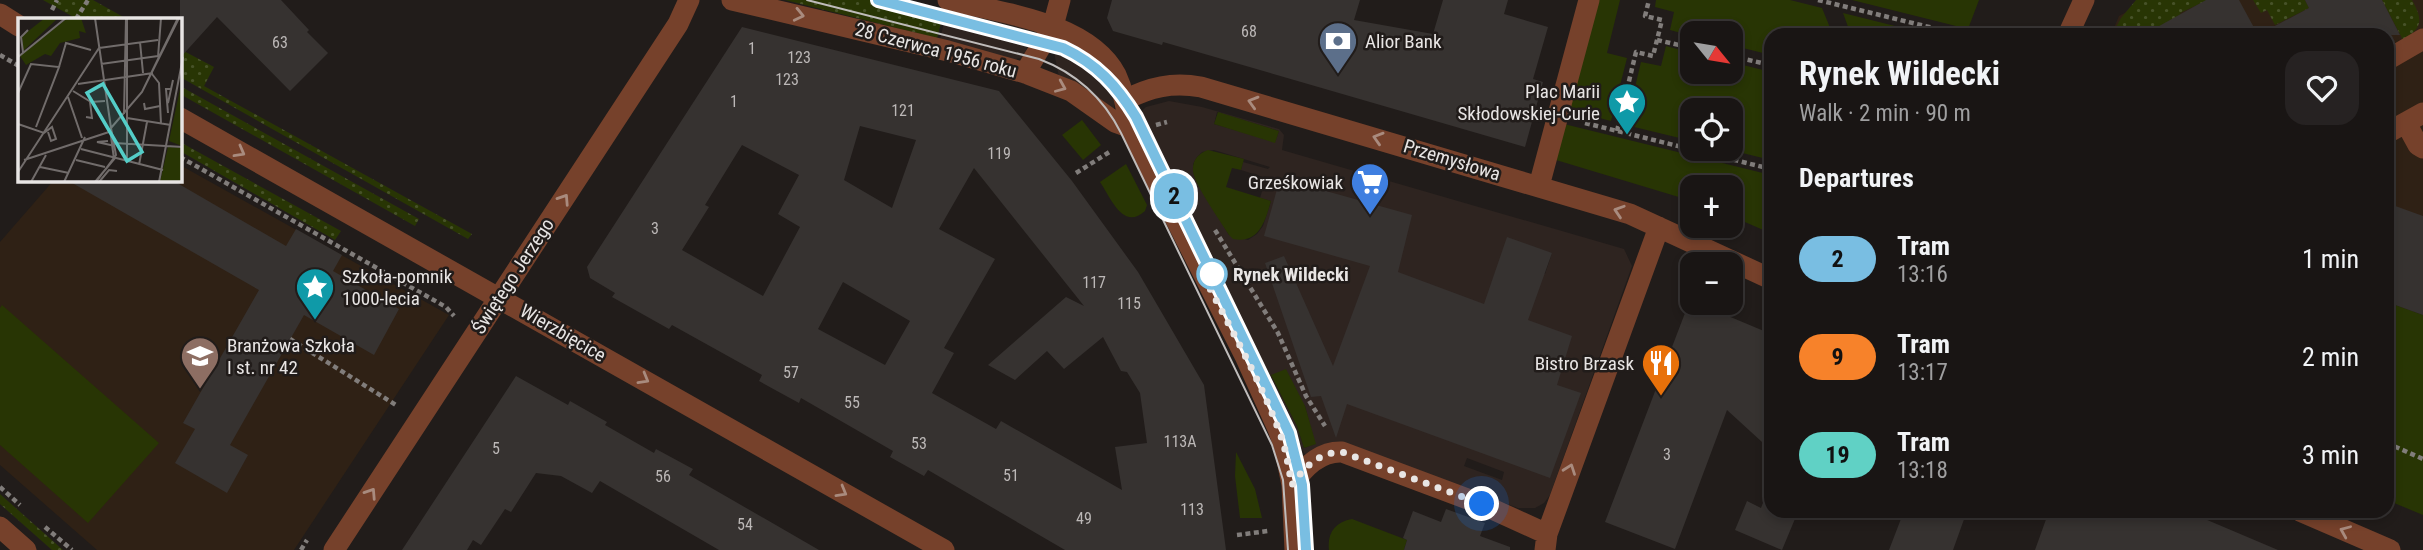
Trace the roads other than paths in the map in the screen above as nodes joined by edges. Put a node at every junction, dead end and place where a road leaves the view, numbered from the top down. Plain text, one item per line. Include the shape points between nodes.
1 (689, 0) edge
2 (732, 0) edge
3 (948, 0) edge
4 (1060, 0) edge
5 (1589, 0) edge
6 (2084, 0) edge
7 (0, 15) edge
8 (18, 25) edge
9 (1053, 26) junction
10 (2071, 28) edge
11 (2423, 39) edge
12 (2394, 56) edge
13 (1025, 73) junction
14 (1125, 100) junction
15 (182, 119) edge
16 (2405, 123) edge
17 (1129, 127) junction
18 (2423, 148) edge
19 (1539, 186) junction
20 (1659, 227) junction
21 (1764, 276) edge
22 (500, 297) junction
23 (1292, 485) junction
24 (2316, 518) edge
25 (0, 527) edge
26 (1546, 542) edge
27 (26, 550) edge
28 (334, 550) edge
29 (944, 550) edge
30 (1295, 550) edge
31 (2390, 550) edge

22 -> 1 street, Świętego Jerzego via 678,24
2 -> 13 street, 28 Czerwca 1956 roku
3 - 9 street
4 - 9 street
5 - 19 street
6 - 10 street
7 - 8 street
9 - 13 street
9 - 14 street via 1101,57 1115,73
11 - 12 street
13 -> 17 street, 28 Czerwca 1956 roku via 1071,91
14 - 17 street
19 -> 14 street, Przemysłowa via 1201,87 1163,85
15 -> 22 street, Wierzbięcice
16 - 18 street
17 - 23 street via 1251,369 1284,445
20 -> 19 street, Przemysłowa
20 - 21 street, Przemysłowa
26 -> 20 street
28 -> 22 street, Świętego Jerzego
22 -> 29 street, Wierzbięcice
23 - 26 street via 1322,455 1342,452 1482,504
23 - 30 street
31 -> 24 street
25 - 27 street

